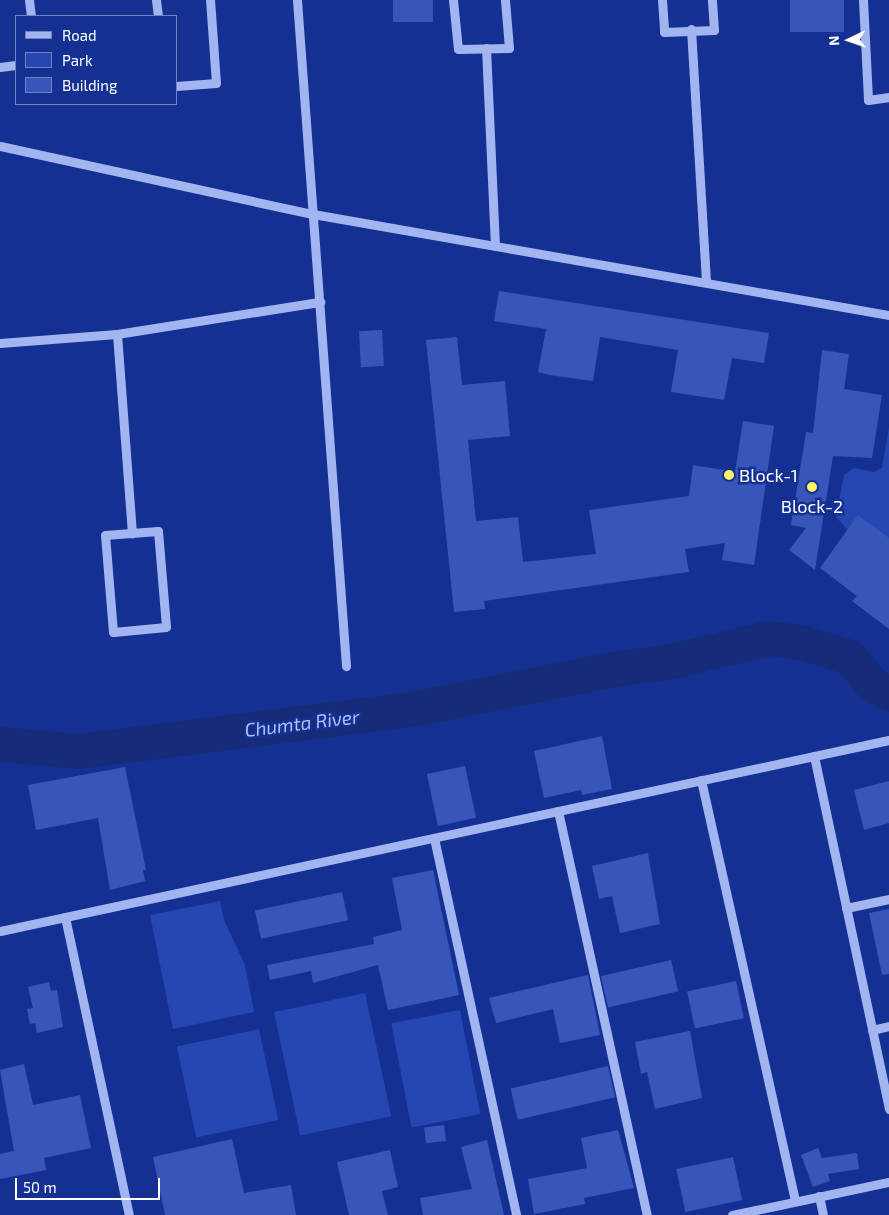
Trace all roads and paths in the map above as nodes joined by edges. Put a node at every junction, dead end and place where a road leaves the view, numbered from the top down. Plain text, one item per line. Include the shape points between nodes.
1 (29, 0) edge
2 (156, 0) edge
3 (210, 0) edge
4 (297, 0) edge
5 (453, 0) edge
6 (505, 0) edge
7 (662, 0) edge
8 (712, 0) edge
9 (863, 0) edge
10 (30, 15) edge
11 (158, 15) edge
12 (690, 29) junction
13 (486, 48) junction
14 (15, 65) edge
15 (0, 66) edge
16 (178, 86) edge
17 (889, 97) edge
18 (0, 146) edge
19 (313, 214) junction
20 (495, 246) junction
21 (706, 282) junction
22 (320, 302) junction
23 (889, 315) edge
24 (117, 334) junction
25 (0, 343) edge
26 (132, 533) junction
27 (346, 666) dead end
28 (889, 740) edge
29 (814, 756) junction
30 (701, 780) junction
31 (558, 811) junction
32 (434, 838) junction
33 (889, 899) edge
34 (846, 908) junction
35 (65, 917) junction
36 (0, 931) edge
37 (889, 1026) edge
38 (872, 1030) junction
39 (889, 1110) edge
40 (889, 1182) edge
41 (819, 1196) junction
42 (795, 1201) junction
43 (129, 1215) edge
44 (516, 1215) edge
45 (646, 1215) edge
46 (732, 1215) edge
47 (823, 1215) edge

1 - 10 street
2 - 11 street
3 - 16 street via 216,83
4 - 19 street
5 - 13 street via 458,49
6 - 13 street via 509,48
7 - 12 street via 664,32
8 - 12 street via 714,30
9 - 17 street via 868,100
12 - 21 street
13 - 20 street
14 - 15 street
18 - 19 street
19 - 20 street
19 - 22 street
20 - 21 street
21 - 23 street
22 - 24 street
22 - 27 street
24 - 25 street
24 - 26 street
26 - 26 street via 105,535 113,632 166,627 158,531
28 - 29 street
29 - 30 street
29 - 34 street
30 - 31 street
30 - 42 street
31 - 32 street
31 - 45 street
32 - 35 street
32 - 44 street
33 - 34 street
34 - 38 street
35 - 36 street
35 - 43 street
37 - 38 street
38 - 39 street
40 - 41 street
41 - 42 street
41 - 47 street
42 - 46 street

